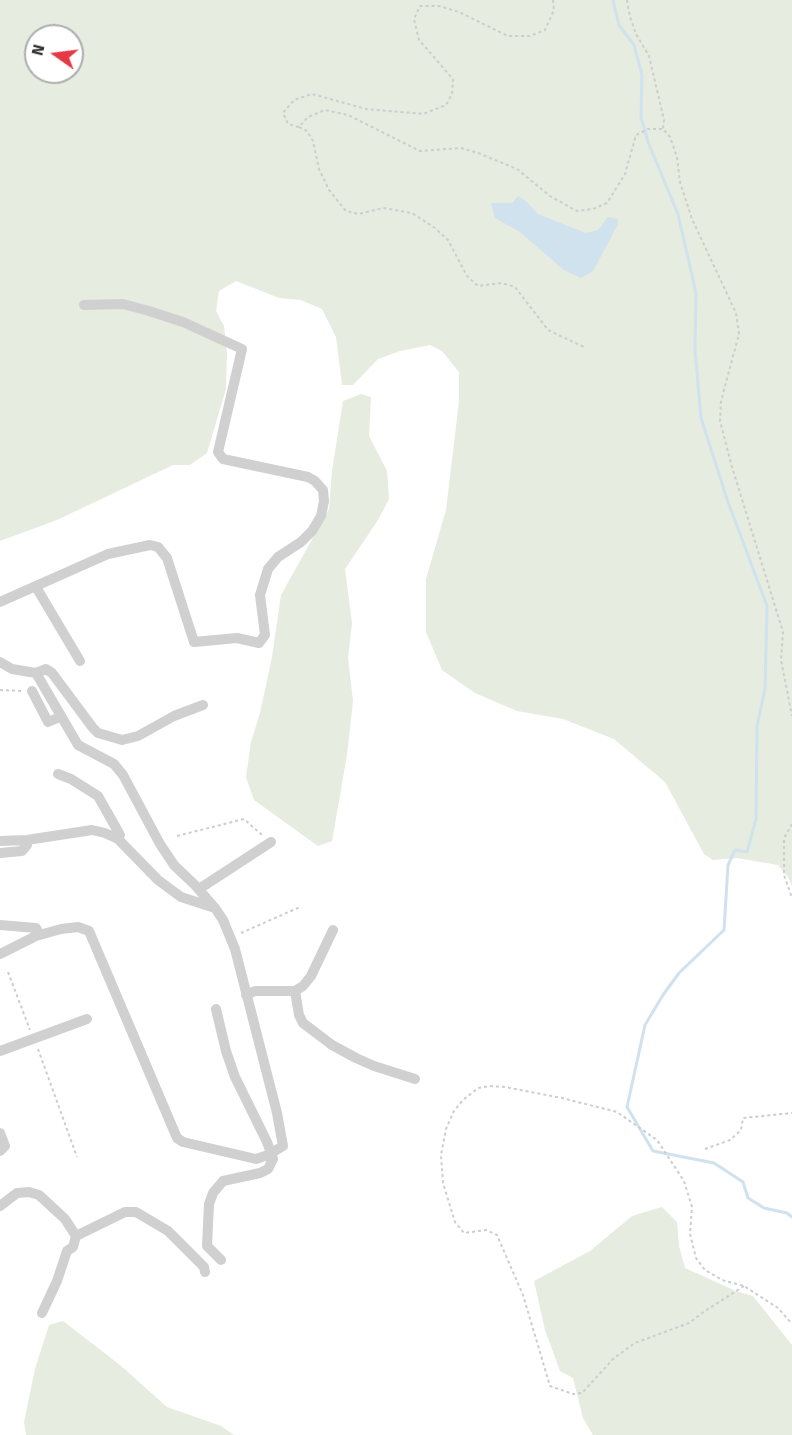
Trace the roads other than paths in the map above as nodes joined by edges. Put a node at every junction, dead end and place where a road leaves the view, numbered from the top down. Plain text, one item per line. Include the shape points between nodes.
1 (84, 305) dead end
2 (36, 587) junction
3 (0, 602) edge
4 (81, 661) dead end
5 (0, 662) edge
6 (36, 673) junction
7 (32, 692) road end
8 (203, 705) dead end
9 (60, 717) junction
10 (58, 774) dead end
11 (118, 839) junction
12 (27, 840) junction
13 (0, 841) edge
14 (272, 842) road end
15 (0, 853) edge
16 (199, 889) junction
17 (215, 908) junction
18 (0, 925) edge
19 (333, 930) dead end
20 (40, 935) junction
21 (0, 954) edge
22 (295, 991) junction
23 (246, 995) junction
24 (216, 1009) dead end
25 (87, 1019) dead end
26 (0, 1051) edge
27 (415, 1079) dead end
28 (0, 1133) edge
29 (0, 1151) edge
30 (270, 1153) junction
31 (0, 1206) edge
32 (76, 1236) junction
33 (221, 1260) dead end
34 (205, 1272) dead end
35 (42, 1313) dead end

1 - 2 lane via 123,304 149,311 242,349 218,452 223,459 308,477 323,490 324,501 312,531 278,557 268,570 260,595 265,635 258,643 237,638 194,642 167,558 158,547 150,545 108,554
2 - 3 lane
2 - 4 lane
5 - 6 lane via 12,669
6 - 8 lane via 46,669 52,673 98,733 122,740
6 - 9 lane
7 - 9 lane via 48,722
9 - 16 lane via 78,745 114,764 123,775 174,865
10 - 11 lane via 98,796 120,835
11 - 12 lane via 92,830
11 - 17 lane via 136,861 181,897
12 - 13 lane
12 - 15 lane via 22,851
14 - 16 lane
16 - 17 lane
17 - 23 lane via 230,937
18 - 20 lane via 36,928
19 - 22 lane via 311,976
20 - 21 lane
20 - 30 lane via 61,928 89,931 177,1138 256,1159
22 - 23 lane via 255,991
22 - 27 lane via 303,1023 356,1058
23 - 30 lane via 283,1146
24 - 30 lane via 225,1051
25 - 26 lane
28 - 29 lane via 5,1146
30 - 33 lane via 273,1159 268,1168 224,1180 213,1193 207,1246
31 - 32 lane via 17,1193 39,1195 65,1219
32 - 34 lane via 126,1212 136,1212 168,1231
32 - 35 lane

